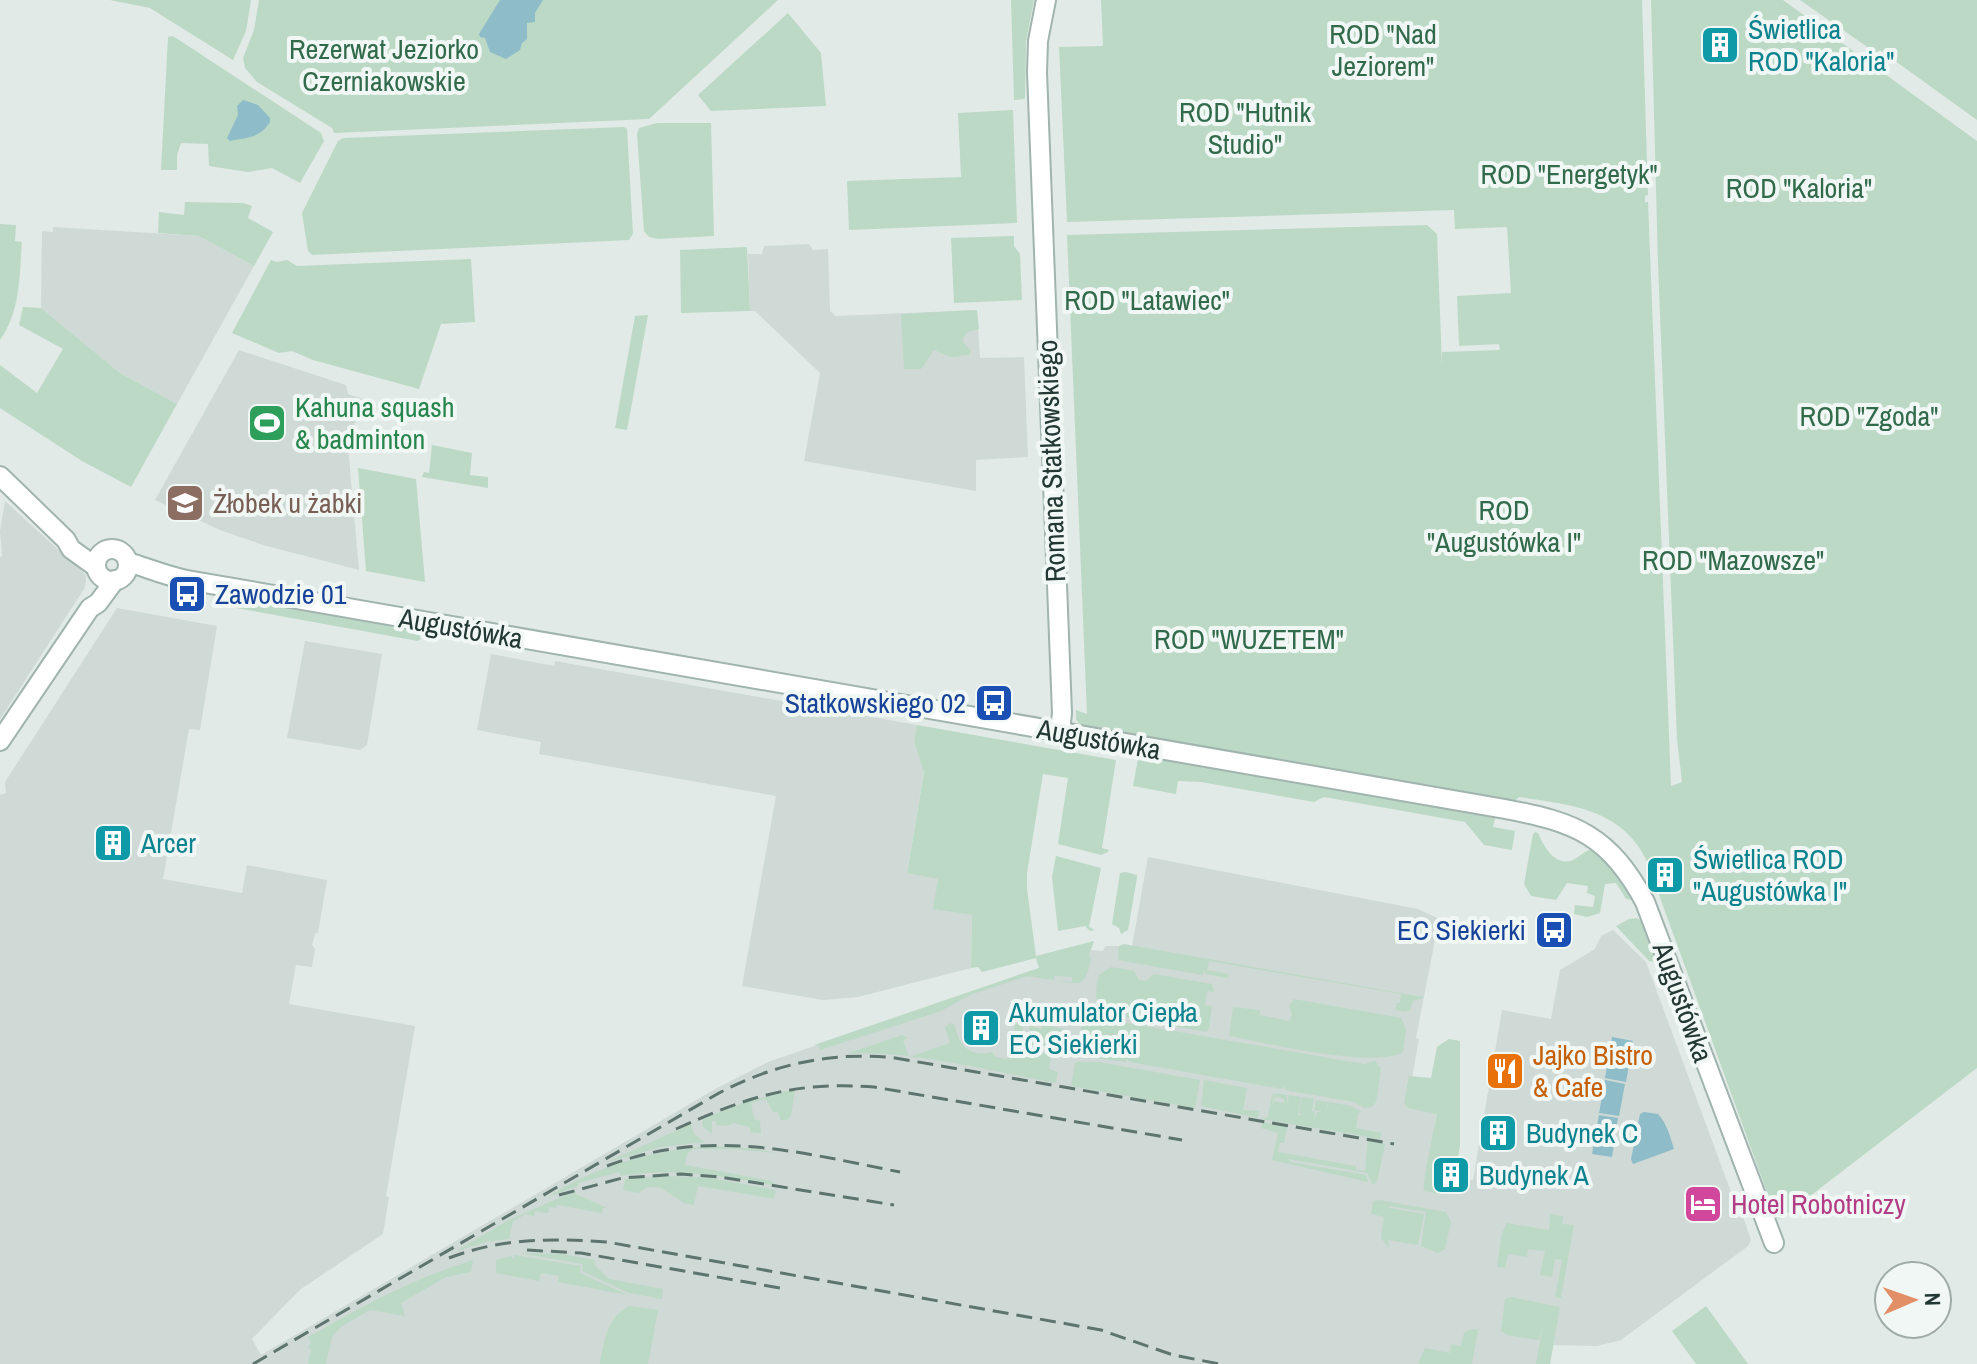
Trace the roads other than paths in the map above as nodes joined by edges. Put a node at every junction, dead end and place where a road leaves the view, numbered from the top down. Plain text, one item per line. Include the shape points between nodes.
1 (1046, 0) edge
2 (0, 476) edge
3 (111, 569) junction
4 (1060, 732) junction
5 (0, 741) edge
6 (1774, 1243) dead end

1 - 4 street, Romana Statkowskiego via 1037,72
2 - 3 street, Augustówka via 66,540 76,541
3 - 4 street, Augustówka via 152,569
3 - 5 street
4 - 6 street, Augustówka via 1531,814 1593,837 1626,871 1645,902

